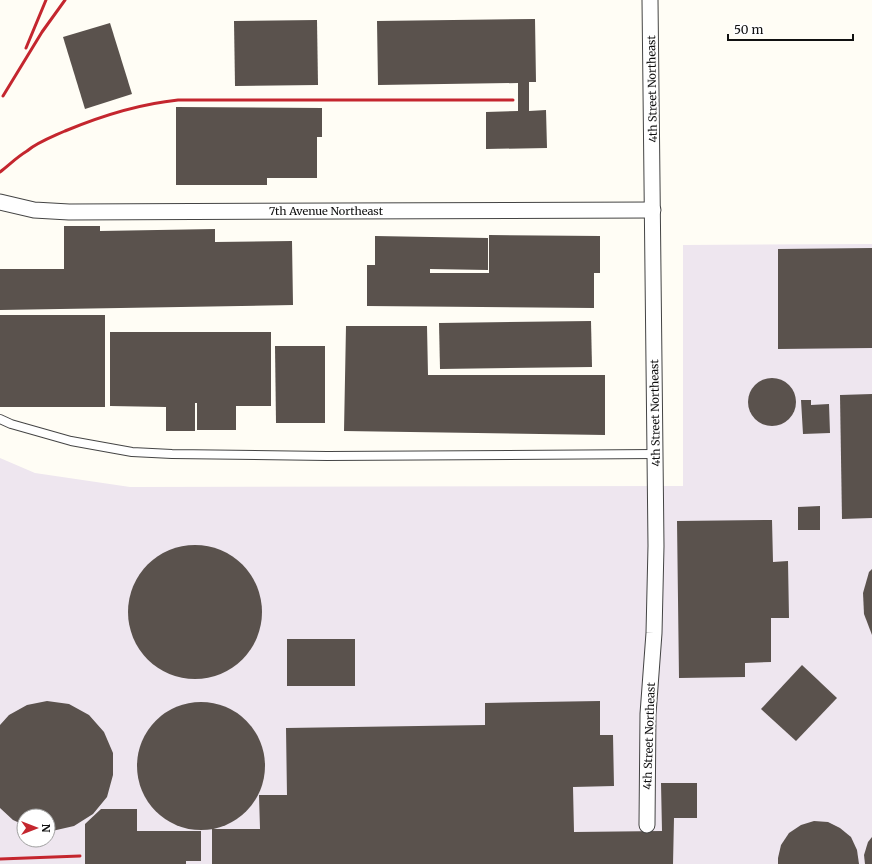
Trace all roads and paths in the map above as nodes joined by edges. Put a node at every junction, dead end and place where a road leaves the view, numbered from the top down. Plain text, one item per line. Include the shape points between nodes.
1 (650, 0) edge
2 (0, 202) edge
3 (653, 210) junction
4 (0, 419) edge
5 (656, 454) junction
6 (647, 825) dead end

1 - 3 street, 4th Street Northeast
2 - 3 street, 7th Avenue Northeast via 34,210 69,212
3 - 5 street, 4th Street Northeast
4 - 5 lane via 71,441 132,452 327,456
5 - 6 street, 4th Street Northeast via 654,633 648,714

